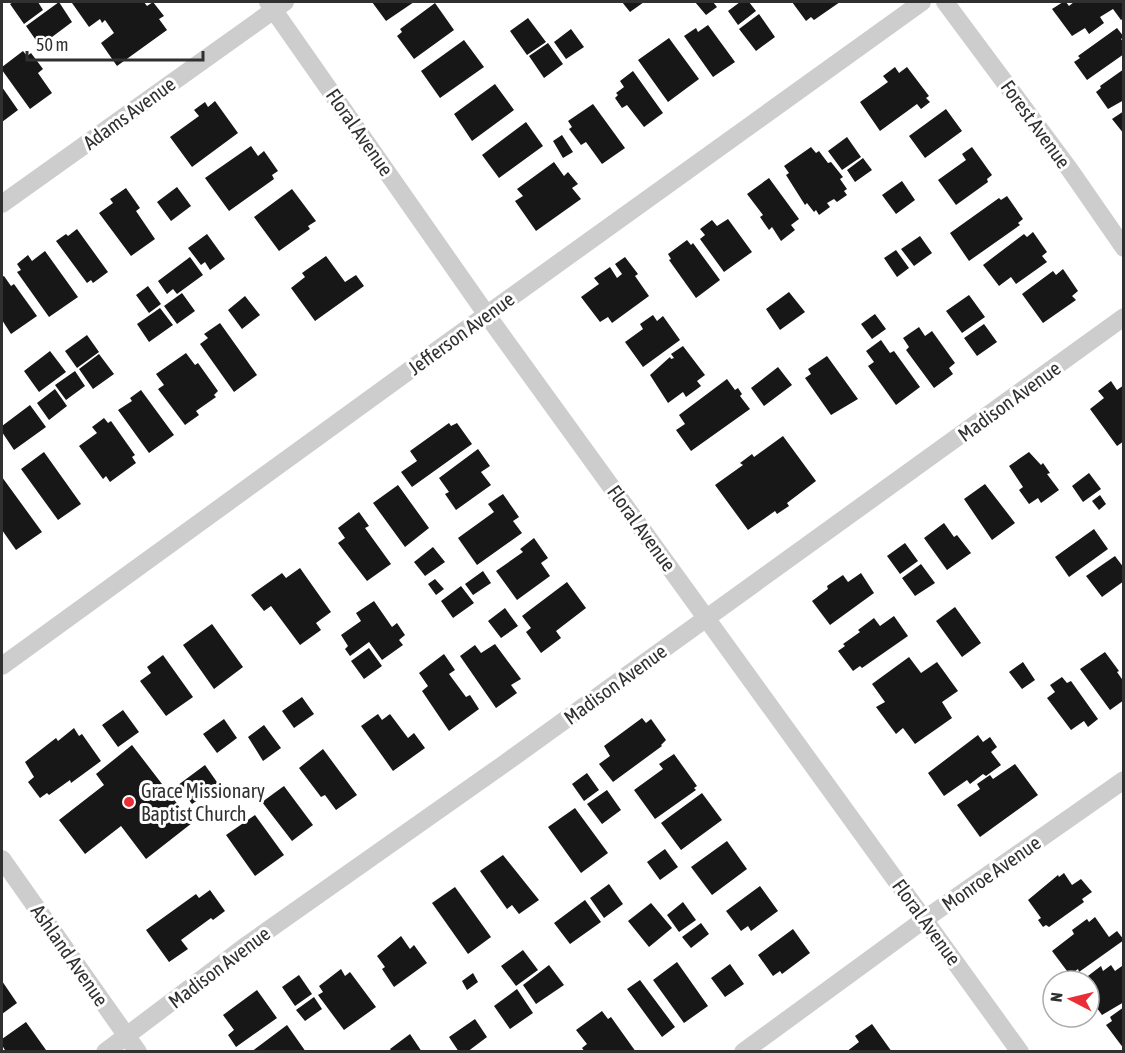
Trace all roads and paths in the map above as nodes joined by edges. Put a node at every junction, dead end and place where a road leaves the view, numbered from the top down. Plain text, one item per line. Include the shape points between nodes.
1 (922, 2) edge
2 (945, 2) edge
3 (276, 4) edge
4 (2, 204) edge
5 (1124, 248) edge
6 (487, 315) junction
7 (1124, 317) edge
8 (707, 618) junction
9 (2, 666) edge
10 (1124, 780) edge
11 (2, 859) edge
12 (925, 919) junction
13 (127, 1036) junction
14 (105, 1052) edge
15 (138, 1052) edge
16 (743, 1052) edge
17 (1020, 1052) edge

1 - 6 street, Jefferson Avenue
2 - 5 street, Forest Avenue
3 - 4 street, Adams Avenue
3 - 6 street, Floral Avenue
6 - 8 street, Floral Avenue
6 - 9 street, Jefferson Avenue
7 - 8 street, Madison Avenue
8 - 12 street, Floral Avenue
8 - 13 street, Madison Avenue via 247,945
10 - 12 street, Monroe Avenue
11 - 13 street, Ashland Avenue
12 - 16 street, Monroe Avenue
12 - 17 street, Floral Avenue
13 - 14 street, Madison Avenue
13 - 15 street, Ashland Avenue

